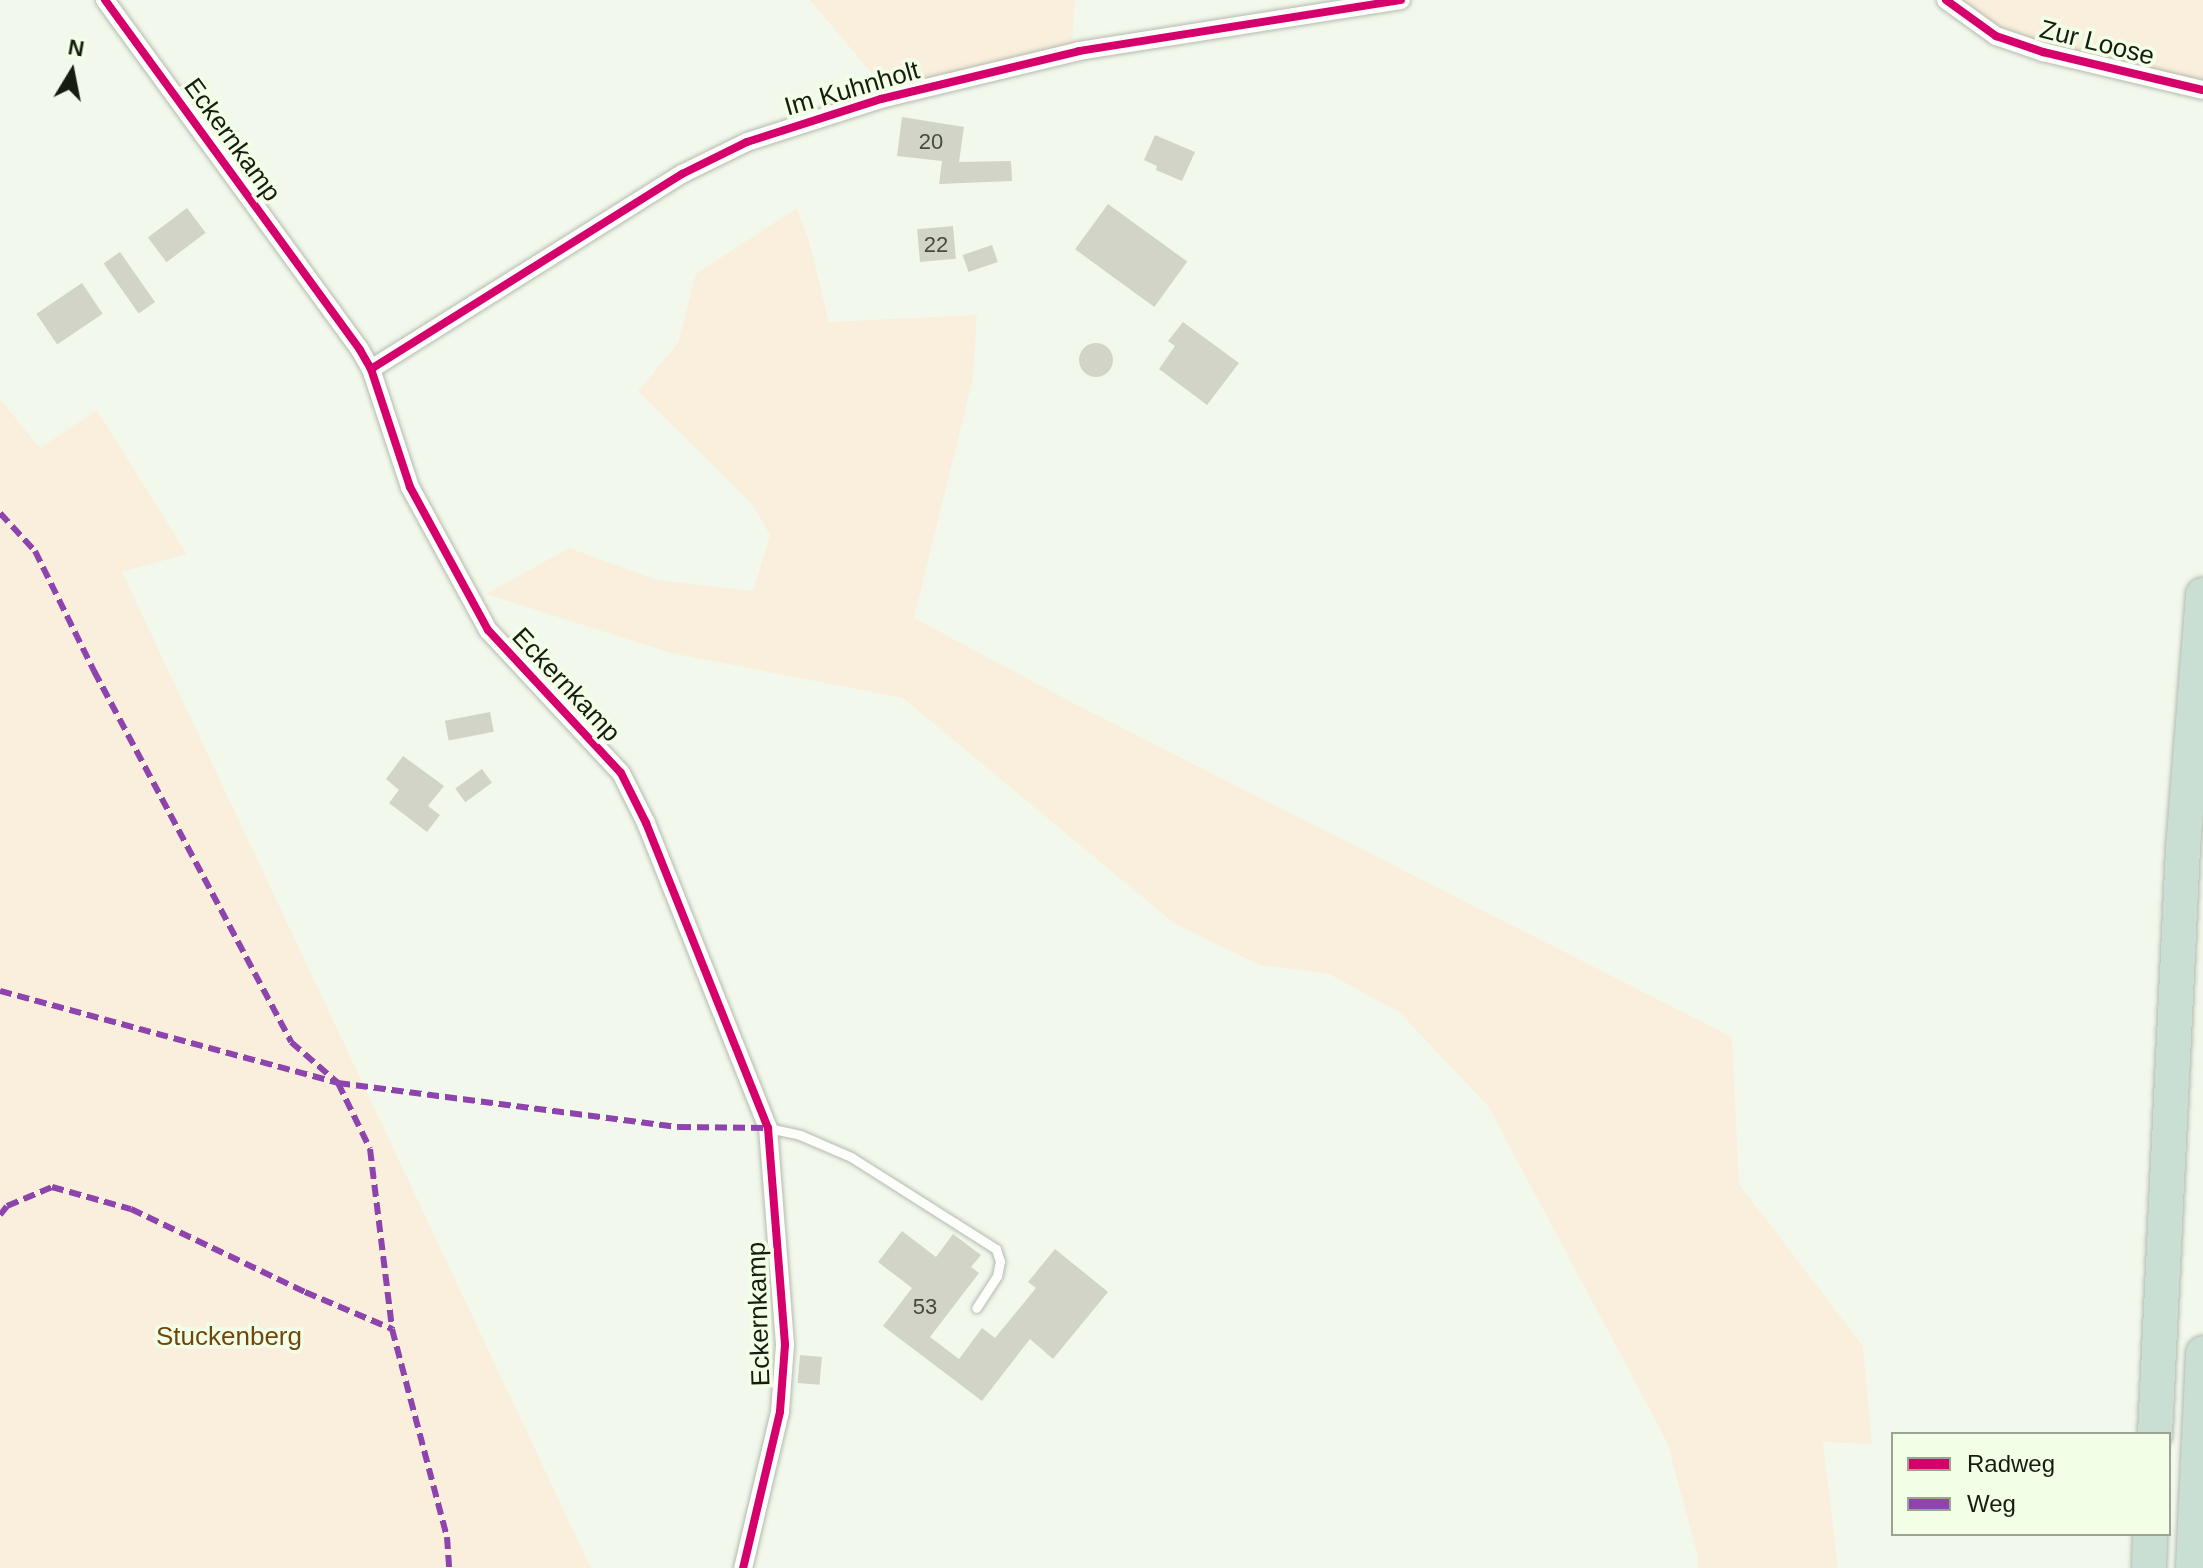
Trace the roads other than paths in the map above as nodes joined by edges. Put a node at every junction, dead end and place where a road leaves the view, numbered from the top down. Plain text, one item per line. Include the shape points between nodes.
1 (105, 0) edge
2 (1401, 0) edge
3 (1946, 0) edge
4 (2203, 90) edge
5 (371, 369) junction
6 (2203, 595) edge
7 (768, 1128) junction
8 (976, 1308) dead end
9 (2203, 1353) edge
10 (2155, 1432) edge
11 (2150, 1536) edge
12 (743, 1568) edge
13 (2149, 1568) edge
14 (2193, 1568) edge

1 - 5 street, Eckernkamp
2 - 5 street, Im Kuhnholt via 1079,51 881,99 762,137 670,181
3 - 4 street, Zur Loose via 1996,36
5 - 7 street, Eckernkamp via 410,487 470,601 513,660 621,773
6 - 10 highway via 2183,849
7 - 8 lane via 851,1157 990,1243 999,1254 999,1269
7 - 12 street, Eckernkamp via 785,1345 780,1412
9 - 14 highway
11 - 13 highway

